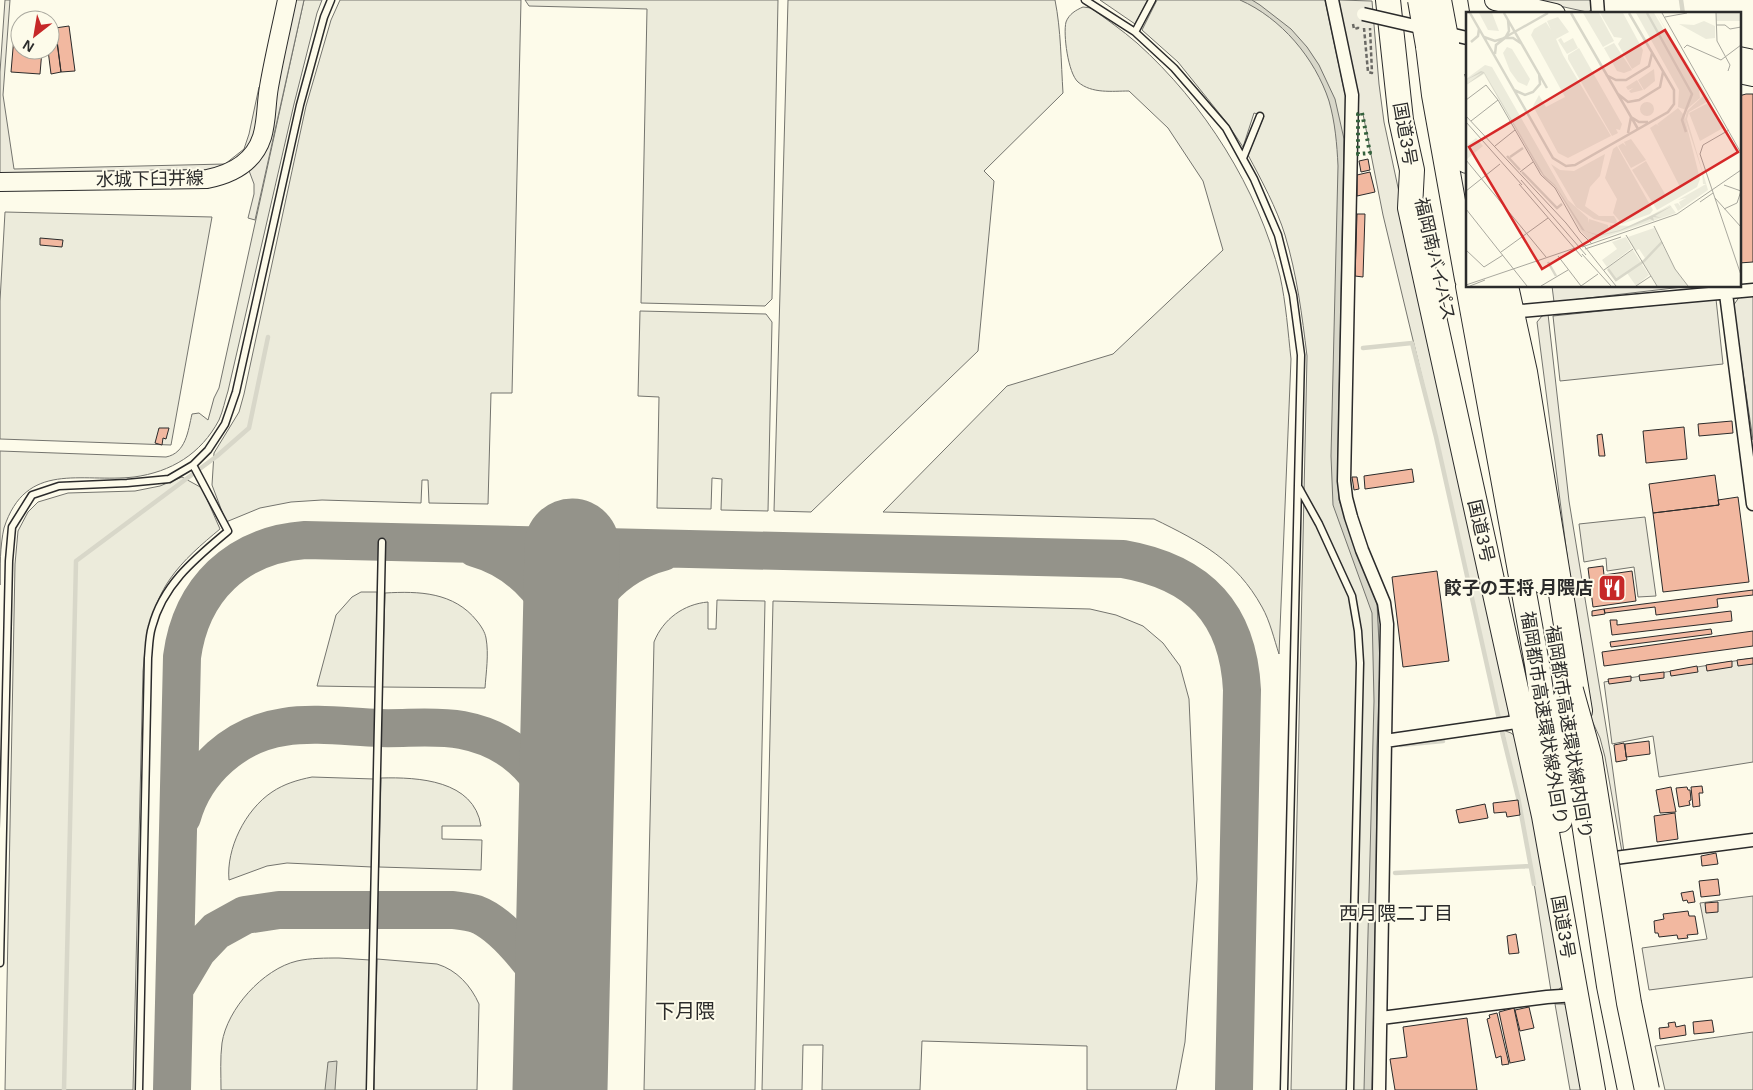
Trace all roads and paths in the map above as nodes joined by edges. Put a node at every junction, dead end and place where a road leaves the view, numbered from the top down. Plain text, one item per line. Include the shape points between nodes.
1 (287, 0) edge
2 (331, 0) edge
3 (1085, 0) edge
4 (1152, 0) edge
5 (1332, 0) edge
6 (1388, 0) edge
7 (1421, 0) edge
8 (1495, 0) edge
9 (1456, 6) edge
10 (1546, 12) edge
11 (1366, 18) junction
12 (1134, 32) junction
13 (1466, 38) edge
14 (1740, 57) edge
15 (1753, 60) edge
16 (1466, 65) edge
17 (1740, 73) edge
18 (1753, 76) edge
19 (1260, 116) dead end
20 (1466, 147) edge
21 (1242, 158) junction
22 (1412, 170) junction
23 (0, 182) edge
24 (1466, 273) edge
25 (1468, 288) edge
26 (1489, 288) edge
27 (1497, 288) edge
28 (1506, 288) edge
29 (1726, 289) edge
30 (1753, 290) edge
31 (1511, 312) junction
32 (194, 465) junction
33 (1298, 487) junction
34 (1753, 504) edge
35 (382, 542) dead end
36 (1523, 722) junction
37 (1385, 741) junction
38 (1753, 840) edge
39 (1615, 858) junction
40 (0, 963) edge
41 (1583, 992) junction
42 (1381, 1018) junction
43 (139, 1090) edge
44 (370, 1090) edge
45 (1284, 1090) edge
46 (1350, 1090) edge
47 (1379, 1090) edge
48 (1593, 1090) edge
49 (1609, 1090) edge
50 (1630, 1090) edge
51 (1646, 1090) edge

1 - 23 main road, 水城下臼井線 via 268,89 262,137 244,164 223,176 207,179
2 - 32 lane via 300,105 231,409 208,450
3 - 12 lane
4 - 12 lane
5 - 37 street via 1352,95 1344,481 1362,550 1384,602 1387,624
6 - 22 highway, 国道3号 via 1401,120
7 - 9 main road
7 - 24 highway, bridge
8 - 10 main road
9 - 16 highway
9 - 20 highway, bridge
11 - 11 path via 1368,72 1372,73
11 - 13 street, bridge
12 - 21 lane via 1174,68 1226,128
14 - 15 main road
17 - 18 main road
19 - 21 lane
21 - 33 lane via 1278,235 1293,295 1301,355
22 - 36 highway, 国道3号 via 1410,208
22 - 41 highway, 福岡南バイパス via 1425,207 1442,280
25 - 41 highway, 福岡都市高速環状線外回り via 1537,664
26 - 50 highway, 福岡都市高速環状線内回り via 1559,661 1610,986
27 - 51 highway, bridge via 1536,535 1562,660 1590,758
28 - 31 highway
29 - 30 street
29 - 31 street
29 - 34 street
31 - 39 highway via 1525,372 1582,726
32 - 40 lane via 169,478 59,486 32,495 12,527 8,562
32 - 43 lane via 228,531 172,583 151,628
33 - 45 lane
33 - 46 lane via 1352,596 1358,631 1360,663
35 - 44 lane
36 - 37 street
36 - 41 highway, 国道3号
37 - 42 street
38 - 39 street
39 - 51 highway
41 - 42 street
41 - 48 highway, 国道3号
41 - 49 highway, 福岡都市高速環状線外回り
42 - 47 street

